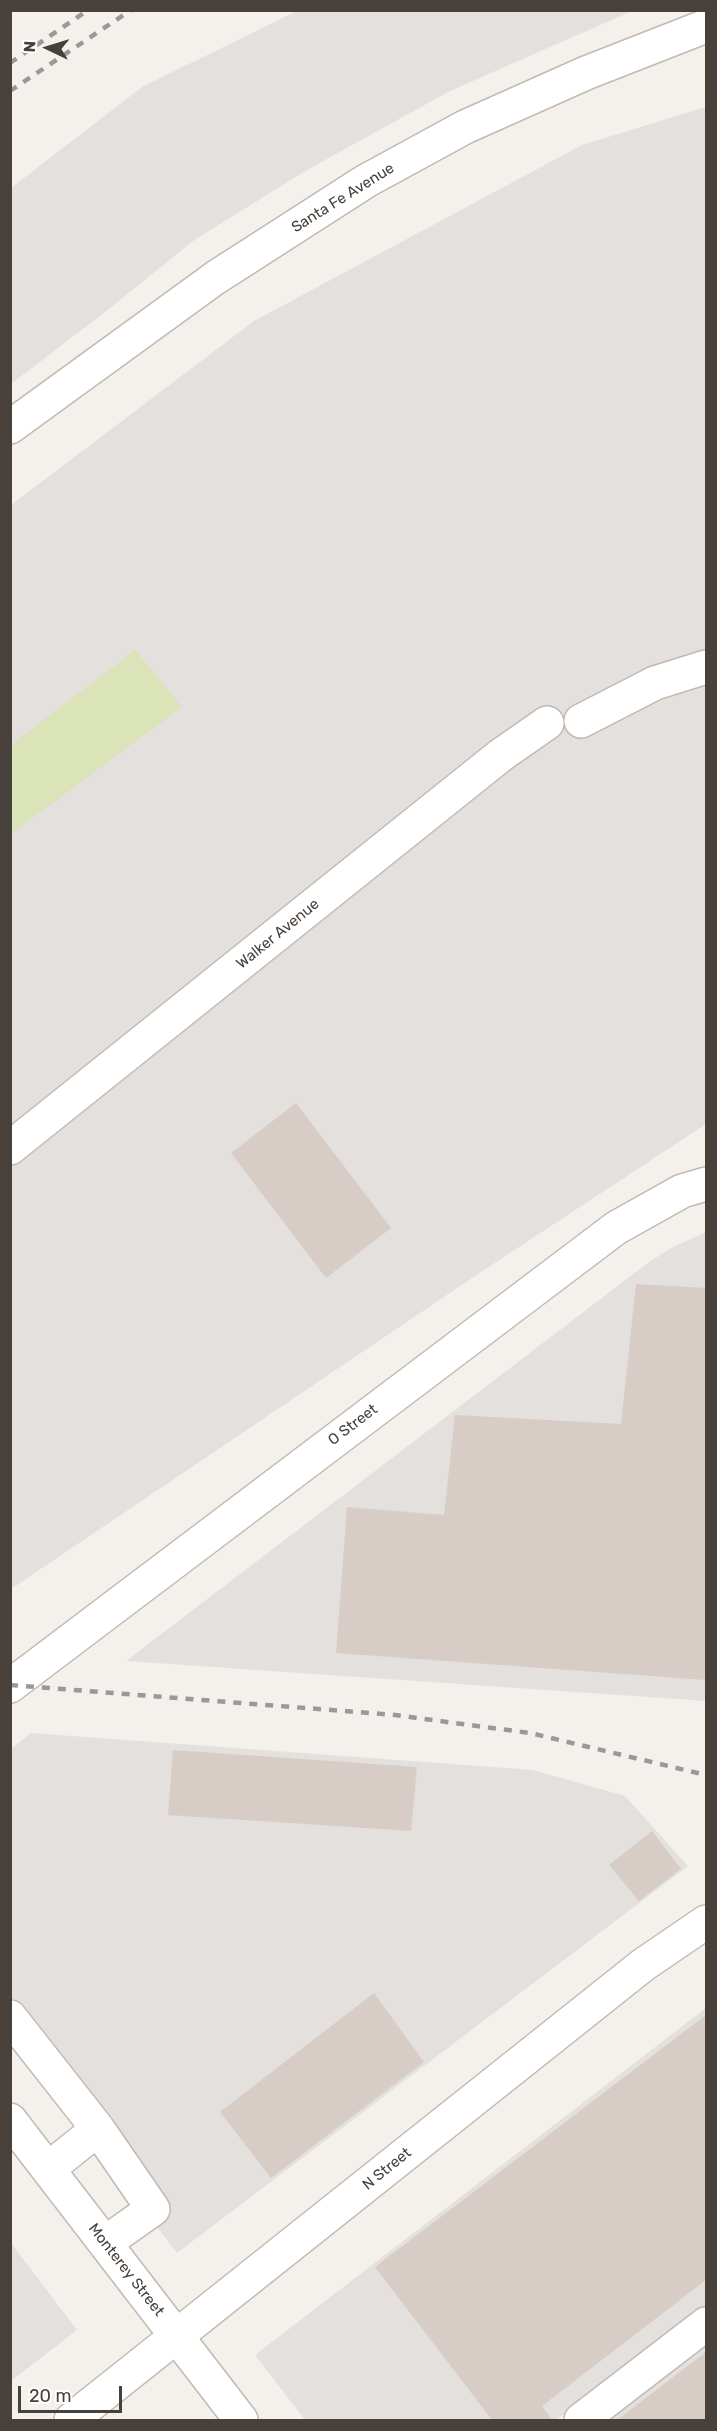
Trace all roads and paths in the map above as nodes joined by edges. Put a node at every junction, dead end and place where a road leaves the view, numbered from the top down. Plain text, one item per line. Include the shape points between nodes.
1 (706, 26) edge
2 (10, 427) edge
3 (706, 667) edge
4 (581, 721) dead end
5 (547, 723) dead end
6 (10, 1148) edge
7 (706, 1184) edge
8 (10, 1686) edge
9 (706, 1922) edge
10 (10, 2017) edge
11 (10, 2120) edge
12 (98, 2129) junction
13 (48, 2169) junction
14 (105, 2243) junction
15 (706, 2324) edge
16 (177, 2337) junction
17 (71, 2421) edge
18 (241, 2421) edge
19 (581, 2421) edge

1 - 2 street, Santa Fe Avenue via 586,73 465,127 366,181 215,278
3 - 4 street via 655,683
5 - 6 street, Walker Avenue via 491,763
7 - 8 street, O Street via 682,1191 616,1228
9 - 16 street, N Street via 643,1965
10 - 12 street
11 - 13 street, Monterey Street
12 - 13 street
12 - 14 street via 153,2209
13 - 14 street, Monterey Street
14 - 16 street, Monterey Street
15 - 19 street
16 - 17 street, N Street
16 - 18 street, Monterey Street

